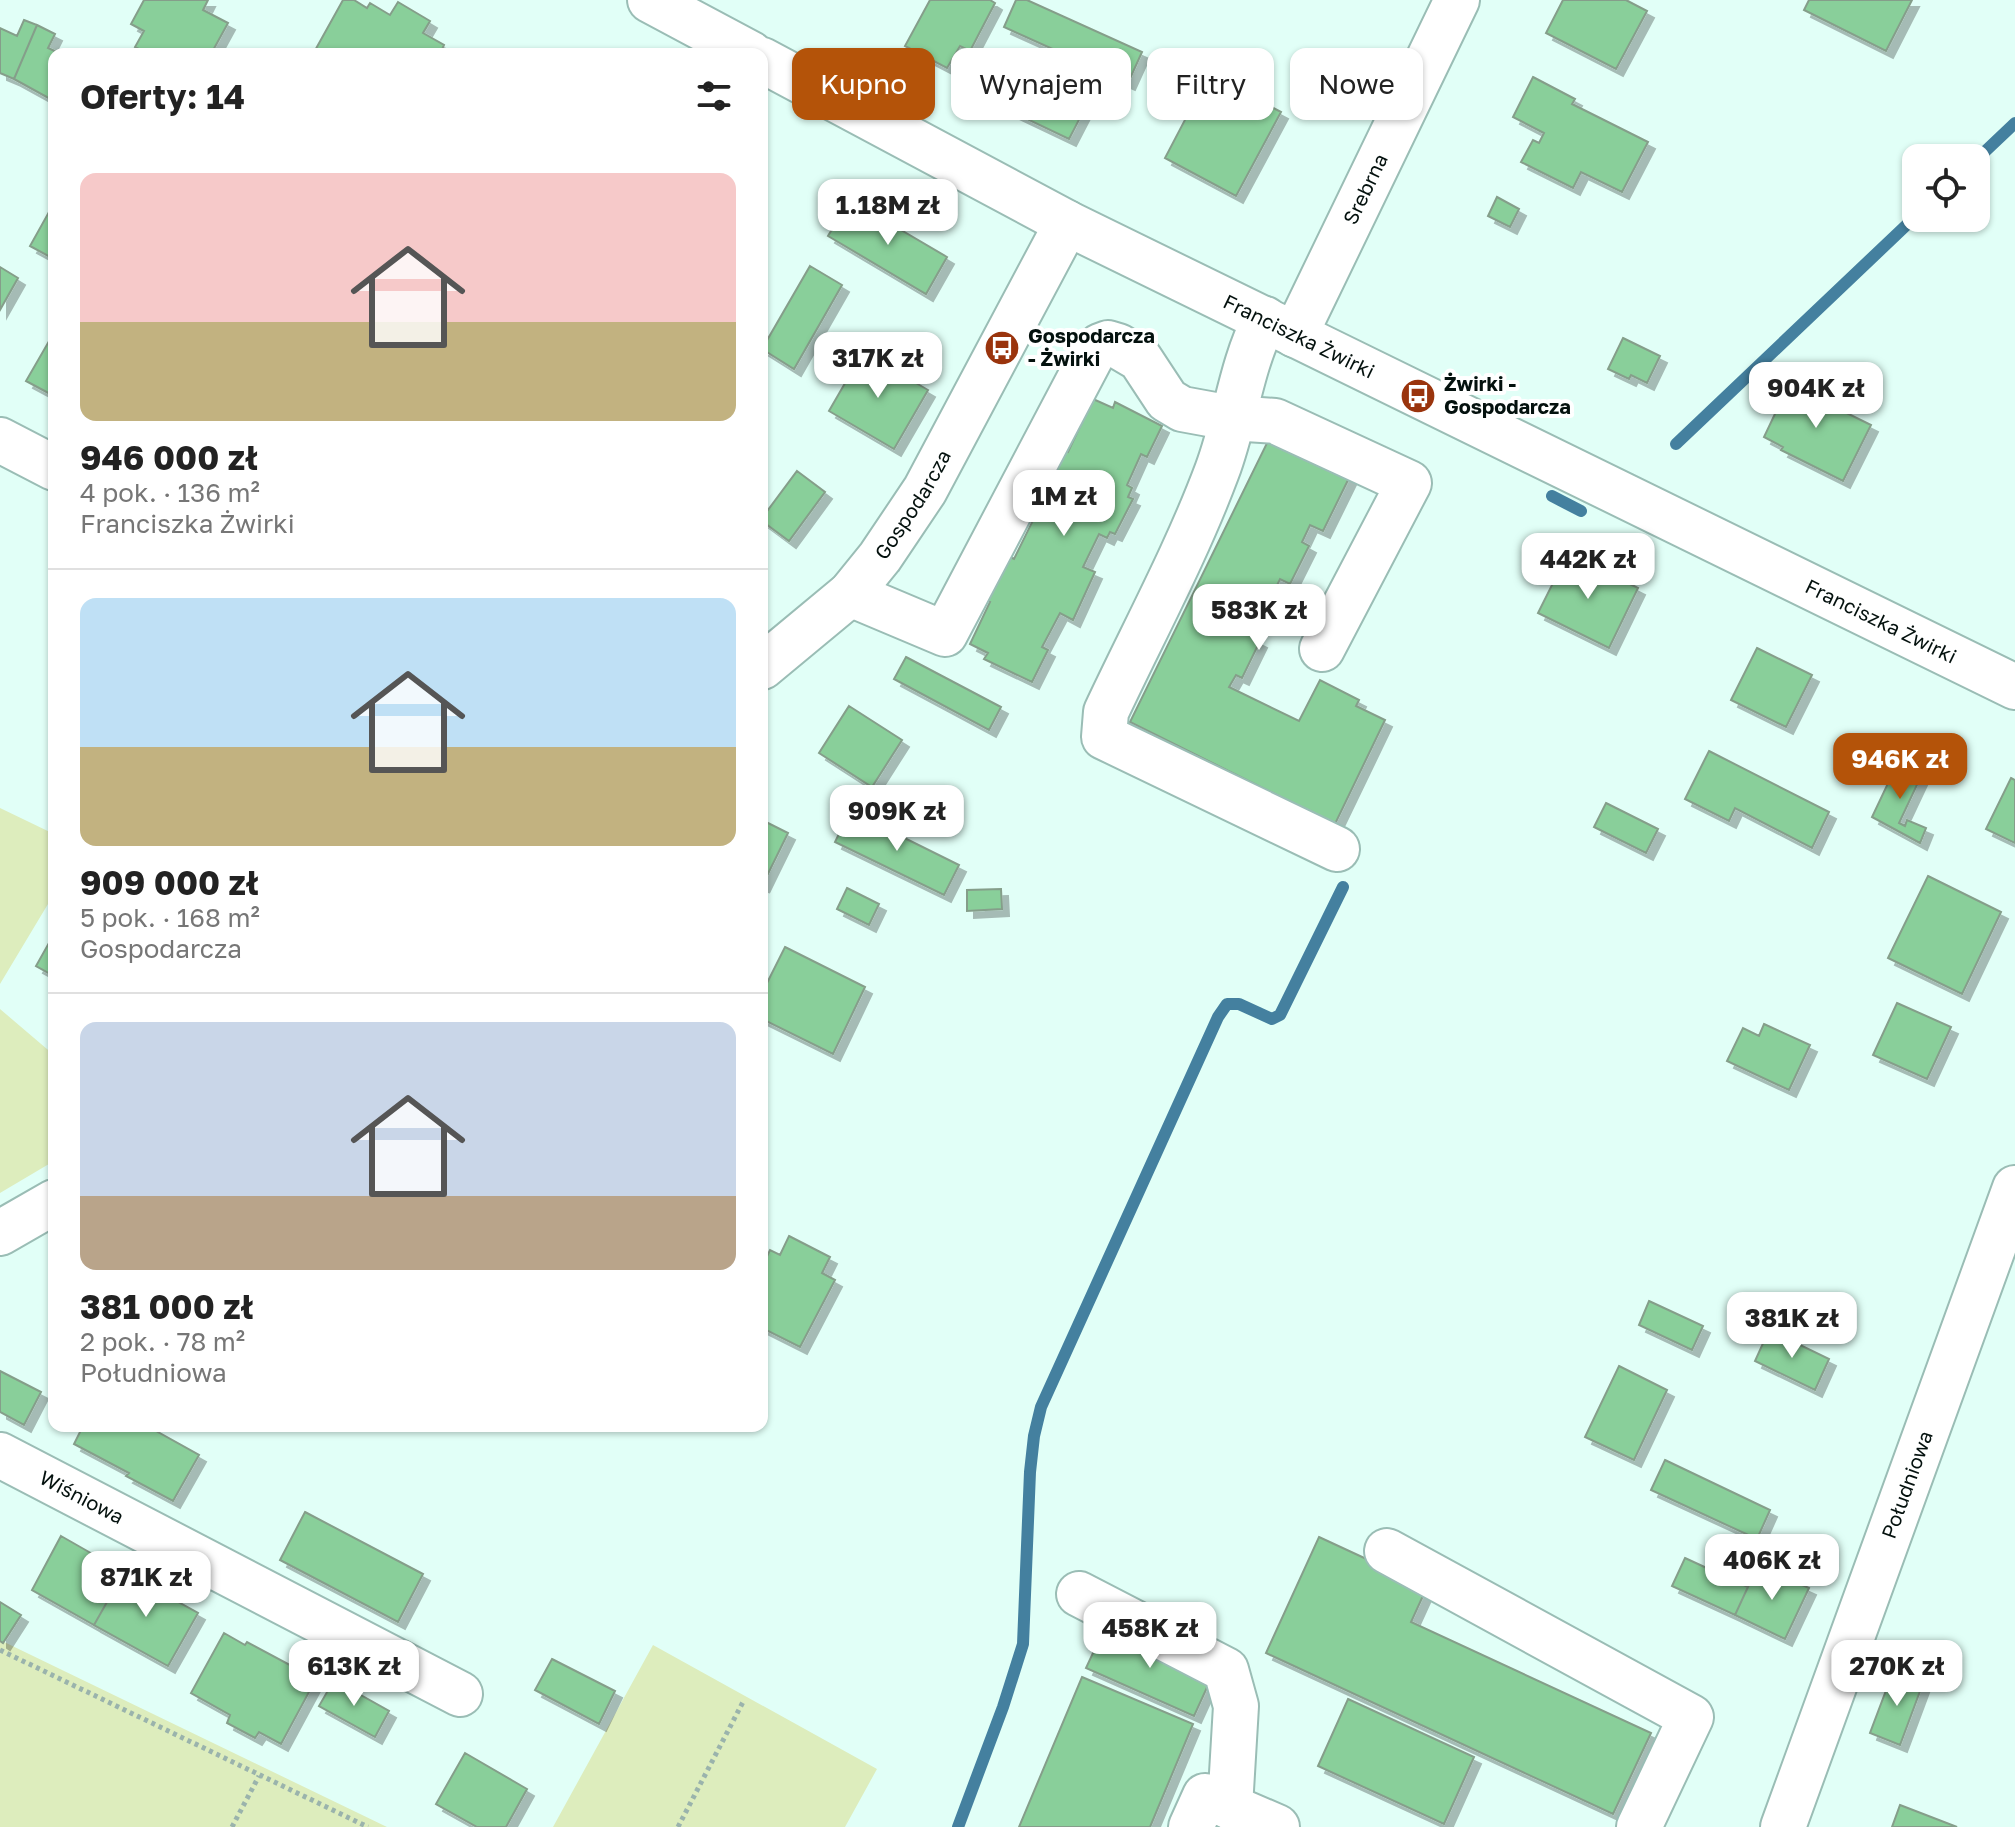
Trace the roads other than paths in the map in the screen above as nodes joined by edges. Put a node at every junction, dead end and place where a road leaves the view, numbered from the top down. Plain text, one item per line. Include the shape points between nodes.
1 (650, 0) edge
2 (1457, 0) edge
3 (740, 48) edge
4 (768, 63) edge
5 (1067, 223) junction
6 (1280, 327) junction
7 (1231, 418) junction
8 (0, 440) edge
9 (48, 465) edge
10 (850, 594) junction
11 (1322, 649) dead end
12 (768, 662) edge
13 (2015, 687) edge
14 (1337, 849) dead end
15 (2015, 1188) edge
16 (48, 1205) edge
17 (0, 1233) edge
18 (0, 1455) edge
19 (1387, 1551) dead end
20 (1079, 1594) dead end
21 (460, 1694) dead end
22 (1230, 1807) junction
23 (1191, 1827) edge
24 (1277, 1827) edge
25 (1639, 1827) edge
26 (1783, 1827) edge

1 - 3 street
2 - 6 street, Srebrna
4 - 5 street, Franciszka Żwirki
5 - 6 street, Franciszka Żwirki
5 - 10 street, Gospodarcza via 925,490
6 - 7 street, Srebrna via 1251,347
6 - 13 street, Franciszka Żwirki
7 - 10 street via 1182,409 1167,400 1130,351 1108,343 1100,346 945,634
7 - 11 street via 1275,421 1409,483
7 - 14 street, Srebrna via 1211,486 1106,712 1104,737
8 - 9 street
10 - 12 street, Gospodarcza
15 - 26 street, Południowa
16 - 17 street
18 - 21 street, Wiśniowa
19 - 25 street via 1691,1717
20 - 22 street via 1226,1670 1236,1706
22 - 23 street via 1205,1796
22 - 24 street

